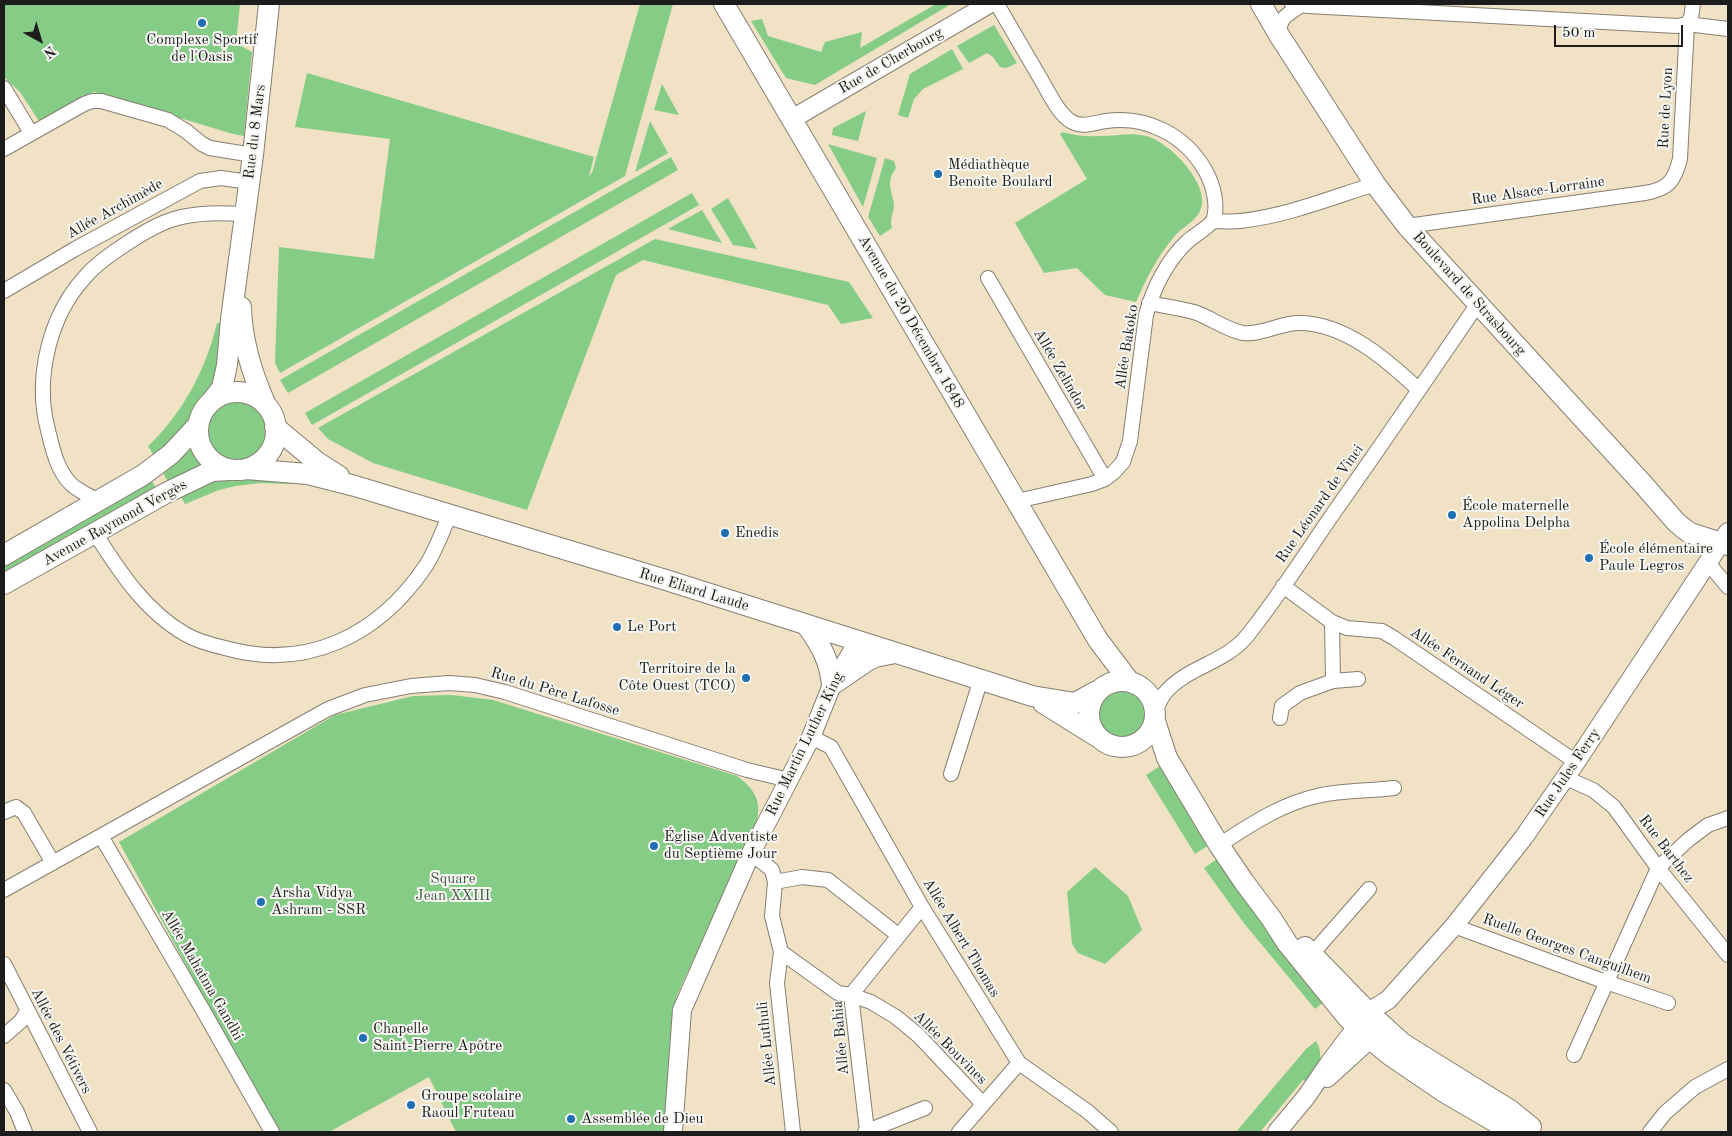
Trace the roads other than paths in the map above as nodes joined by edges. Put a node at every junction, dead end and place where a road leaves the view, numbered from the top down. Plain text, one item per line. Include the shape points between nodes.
1 (269, 4) edge
2 (724, 4) edge
3 (989, 4) edge
4 (997, 4) edge
5 (1261, 4) edge
6 (1693, 4) edge
7 (1296, 5) edge
8 (1687, 24) junction
9 (1728, 29) edge
10 (1278, 35) junction
11 (4, 88) edge
12 (792, 119) junction
13 (31, 133) junction
14 (4, 149) edge
15 (252, 155) junction
16 (249, 182) junction
17 (1671, 183) joint
18 (1375, 184) junction
19 (245, 214) junction
20 (1213, 222) junction
21 (1407, 226) junction
22 (240, 260) junction
23 (988, 278) dead end
24 (4, 291) edge
25 (1149, 303) junction
26 (1477, 305) junction
27 (1419, 390) junction
28 (211, 402) junction
29 (266, 405) junction
30 (198, 425) junction
31 (275, 427) junction
32 (238, 469) junction
33 (1104, 479) junction
34 (355, 486) junction
35 (1017, 501) junction
36 (98, 502) junction
37 (450, 516) junction
38 (95, 533) junction
39 (1726, 540) edge
40 (4, 556) edge
41 (1708, 563) junction
42 (4, 584) edge
43 (1284, 586) junction
44 (1728, 587) edge
45 (1332, 622) junction
46 (808, 626) junction
47 (1098, 640) junction
48 (859, 642) junction
49 (895, 653) junction
50 (851, 672) junction
51 (981, 679) junction
52 (1358, 679) dead end
53 (1129, 681) junction
54 (1332, 681) junction
55 (832, 685) junction
56 (1101, 688) junction
57 (1032, 696) junction
58 (1158, 709) junction
59 (1280, 718) dead end
60 (1096, 736) junction
61 (811, 737) junction
62 (1134, 745) junction
63 (1167, 758) junction
64 (1576, 762) junction
65 (951, 774) dead end
66 (1566, 778) junction
67 (789, 780) junction
68 (1394, 788) dead end
69 (4, 812) edge
70 (1728, 818) edge
71 (101, 836) junction
72 (1218, 845) junction
73 (751, 853) junction
74 (53, 863) junction
75 (1658, 868) junction
76 (775, 882) junction
77 (1369, 889) dead end
78 (4, 890) edge
79 (922, 907) junction
80 (1271, 918) junction
81 (1454, 926) junction
82 (898, 935) junction
83 (781, 952) junction
84 (1312, 954) junction
85 (1728, 955) edge
86 (4, 964) edge
87 (1606, 982) junction
88 (851, 995) junction
89 (1668, 1003) dead end
90 (27, 1011) junction
91 (1369, 1025) junction
92 (4, 1036) edge
93 (1574, 1055) dead end
94 (1019, 1063) junction
95 (1728, 1069) edge
96 (4, 1090) edge
97 (983, 1104) junction
98 (925, 1108) dead end
99 (1496, 1128) edge
100 (1534, 1129) edge
101 (866, 1131) edge
102 (25, 1132) edge
103 (90, 1132) edge
104 (272, 1132) edge
105 (673, 1132) edge
106 (793, 1132) edge
107 (959, 1132) edge
108 (1111, 1132) edge
109 (1277, 1132) edge
110 (1650, 1132) edge

1 - 15 main road, Rue du 8 Mars
2 - 12 main road, Avenue du 20 Décembre 1848
3 - 12 street, Rue de Cherbourg
4 - 20 street via 1067,119 1083,125 1139,121 1176,137 1195,155 1208,174 1212,187 1215,203
5 - 10 main road, Boulevard de Strasbourg
6 - 8 street, Rue de Lyon
7 - 8 street
7 - 10 street via 1280,22
8 - 9 street
8 - 17 street, Rue de Lyon via 1680,159
10 - 18 main road, Boulevard de Strasbourg
11 - 13 street
12 - 35 main road, Avenue du 20 Décembre 1848
13 - 14 street
13 - 15 street via 84,104 101,101 168,120 210,148
15 - 16 main road, Rue du 8 Mars
16 - 19 main road, Rue du 8 Mars
16 - 24 street, Allée Archimède via 221,178 200,181
17 - 21 street, Rue Alsace-Lorraine via 1658,191
18 - 20 street via 1263,217
18 - 21 main road, Boulevard de Strasbourg
19 - 22 main road, Rue du 8 Mars
19 - 36 street via 205,213 173,219 139,236 85,276 63,306 44,370 43,408 56,459 71,484
20 - 25 street, Allée Bakoko via 1176,254
21 - 26 main road, Boulevard de Strasbourg
22 - 28 main road, Rue du 8 Mars via 224,380
22 - 29 main road, Rue du 8 Mars via 242,320 248,356
23 - 33 street, Allée Zelindor
25 - 27 street via 1194,312 1237,332 1257,332 1297,323 1334,330 1368,348
25 - 33 street, Allée Bakoko via 1130,441 1123,462
26 - 27 street, Rue Léonard de Vinci
26 - 39 main road, Boulevard de Strasbourg via 1676,522 1690,532
27 - 43 street, Rue Léonard de Vinci
28 - 29 main road via 233,393 256,398
28 - 30 main road
29 - 31 main road
30 - 32 main road via 198,438 209,458 218,466
30 - 36 main road, Avenue Raymond Vergès via 165,459
31 - 32 main road via 275,438 265,458 256,465
31 - 34 main road, Rue Eliard Laude via 317,462
32 - 34 main road, Rue Eliard Laude via 308,474
32 - 38 main road, Avenue Raymond Vergès via 212,471
33 - 35 street, Allée Bakoko
34 - 37 main road, Rue Eliard Laude
35 - 47 main road, Avenue du 20 Décembre 1848
36 - 40 main road, Avenue Raymond Vergès
37 - 38 street via 426,566 395,604 353,635 330,646 283,656 240,653 186,635 146,603
37 - 46 main road, Rue Eliard Laude
38 - 42 main road, Avenue Raymond Vergès
39 - 41 street, Rue Jules Ferry
41 - 44 street
41 - 64 street, Rue Jules Ferry
43 - 45 street, Allée Fernand Léger
43 - 58 street, Rue Léonard de Vinci via 1237,647 1175,683
45 - 54 street
45 - 64 street, Allée Fernand Léger via 1347,628 1382,631
46 - 48 main road, Rue Eliard Laude
46 - 55 main road via 823,650
47 - 53 main road
47 - 56 main road via 1106,676
48 - 49 main road, Rue Eliard Laude
48 - 50 main road via 863,654
48 - 55 street, Rue Martin Luther King
49 - 50 main road via 875,657
49 - 51 main road, Rue Eliard Laude
50 - 55 main road
51 - 57 main road, Rue Eliard Laude
51 - 65 street
52 - 54 street
53 - 56 main road via 1122,680
53 - 58 main road via 1146,690
54 - 59 street via 1285,702
55 - 61 street, Rue Martin Luther King
56 - 57 main road, Rue Eliard Laude via 1075,703
56 - 60 main road via 1089,709 1089,719
57 - 60 main road, Rue Eliard Laude
58 - 62 main road via 1151,731
58 - 63 main road
60 - 62 main road via 1117,747
61 - 67 street, Rue Martin Luther King
61 - 79 street, Allée Albert Thomas via 831,748
62 - 63 main road
63 - 72 main road
64 - 66 street, Rue Jules Ferry
66 - 75 street, Rue Barthez via 1593,790 1614,807
66 - 81 street, Rue Jules Ferry
67 - 71 street, Rue du Père Lafosse via 747,770 505,692 448,683 411,686 365,695 328,709
67 - 73 street, Rue Martin Luther King
68 - 72 street via 1319,795 1298,801 1278,809
69 - 74 street via 16,808 24,813
70 - 75 street via 1694,835
71 - 74 street, Rue du Père Lafosse
71 - 104 street, Allée Mahatma Gandhi
72 - 80 main road
73 - 76 street via 772,870
73 - 105 street, Rue Martin Luther King via 682,1010
74 - 78 street, Rue du Père Lafosse
75 - 85 street, Rue Barthez
75 - 87 street
76 - 82 street via 802,877 828,880
76 - 83 street via 772,916
77 - 84 street
79 - 82 street, Allée Bahia
79 - 94 street, Allée Albert Thomas
80 - 84 main road
80 - 91 main road via 1292,949
81 - 87 street, Ruelle Georges Canguilhem
81 - 91 street, Rue Jules Ferry
82 - 88 street, Allée Bahia
83 - 88 street, Allée Bouvines via 838,993
83 - 106 street, Allée Luthuli via 777,983
84 - 91 main road
86 - 90 street, Allée des Vétivers
87 - 89 street, Ruelle Georges Canguilhem
87 - 93 street
88 - 97 street, Allée Bouvines via 871,1002 904,1024
88 - 101 street, Allée Bahia
90 - 92 street
90 - 103 street, Allée des Vétivers
91 - 99 main road via 1391,1056
91 - 100 main road via 1510,1110
91 - 109 street
94 - 97 street
94 - 108 street, Allée Albert Thomas
95 - 110 street via 1695,1087 1665,1113
96 - 102 street
97 - 107 street
98 - 101 street
99 - 100 main road

